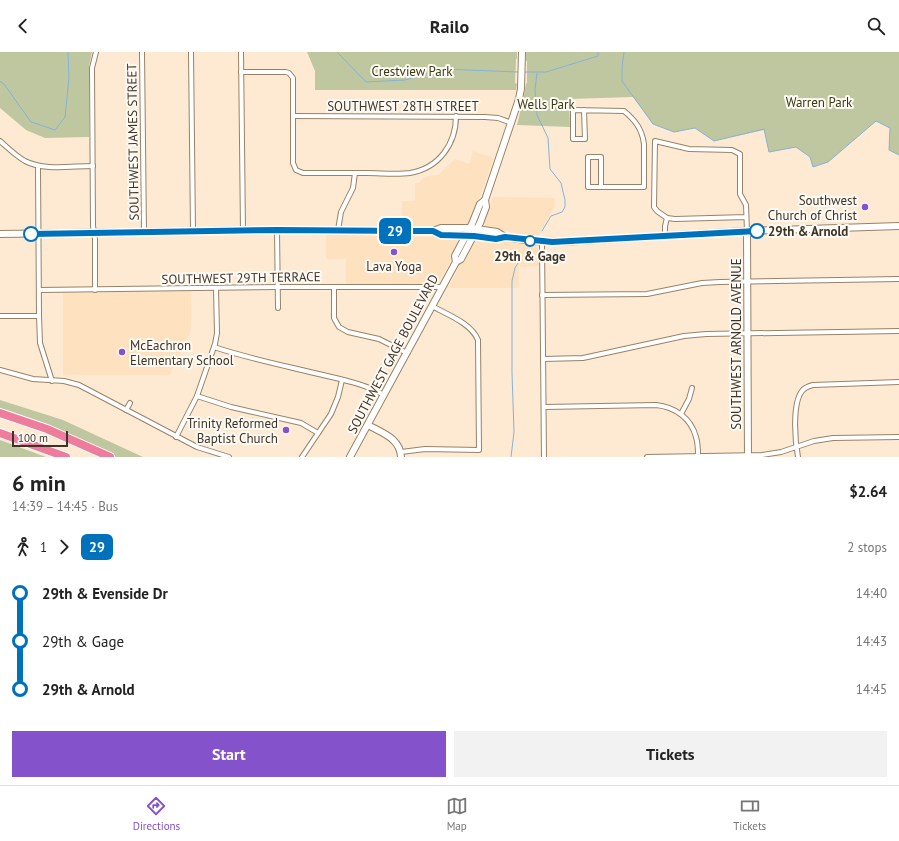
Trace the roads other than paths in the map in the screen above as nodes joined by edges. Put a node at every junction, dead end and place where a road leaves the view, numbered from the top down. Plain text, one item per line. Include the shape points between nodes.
1 (142, 52) edge
2 (191, 52) edge
3 (241, 52) edge
4 (522, 52) edge
5 (96, 53) edge
6 (241, 72) junction
7 (584, 110) junction
8 (293, 116) junction
9 (456, 116) junction
10 (512, 123) junction
11 (1, 144) edge
12 (38, 166) junction
13 (93, 166) junction
14 (354, 173) junction
15 (601, 187) junction
16 (485, 200) junction
17 (746, 217) junction
18 (668, 218) junction
19 (899, 226) edge
20 (470, 228) junction
21 (477, 229) junction
22 (277, 230) junction
23 (338, 230) junction
24 (193, 231) junction
25 (243, 231) junction
26 (433, 231) junction
27 (144, 232) junction
28 (747, 232) junction
29 (94, 233) junction
30 (0, 234) edge
31 (38, 234) junction
32 (466, 235) junction
33 (474, 236) junction
34 (666, 236) junction
35 (505, 237) junction
36 (542, 242) junction
37 (456, 262) junction
38 (899, 279) edge
39 (747, 282) junction
40 (278, 287) junction
41 (334, 287) junction
42 (442, 287) junction
43 (216, 288) junction
44 (39, 290) junction
45 (95, 290) junction
46 (542, 295) junction
47 (432, 306) junction
48 (278, 308) dead end
49 (0, 316) edge
50 (39, 316) junction
51 (899, 331) edge
52 (747, 333) junction
53 (214, 348) junction
54 (407, 353) junction
55 (543, 359) junction
56 (0, 370) edge
57 (342, 380) junction
58 (52, 381) junction
59 (899, 382) edge
60 (692, 388) dead end
61 (384, 395) junction
62 (197, 396) junction
63 (130, 403) dead end
64 (544, 407) junction
65 (126, 410) junction
66 (0, 413) edge
67 (681, 414) junction
68 (368, 425) junction
69 (318, 432) junction
70 (0, 433) edge
71 (176, 437) junction
72 (899, 437) edge
73 (796, 446) junction
74 (401, 455) edge
75 (698, 456) edge
76 (748, 456) edge
77 (66, 457) edge
78 (110, 457) edge
79 (229, 457) edge
80 (302, 457) edge
81 (350, 457) edge
82 (544, 457) edge
83 (648, 457) edge
84 (798, 457) edge

1 - 27 street, SOUTHWEST JAMES STREET
2 - 24 street
3 - 6 street
4 - 10 main road, SOUTHWEST GAGE BOULEVARD via 519,99
5 - 13 street via 92,68
6 - 8 street via 286,72 291,75
6 - 25 street
7 - 7 street via 585,139 573,139 573,110
7 - 15 street via 624,111 634,120 643,138 644,187
8 - 9 street, SOUTHWEST 28TH STREET
8 - 14 street via 293,163 296,170 302,173
9 - 10 street, SOUTHWEST 28TH STREET via 498,118
9 - 14 street via 456,128 450,145 438,160 428,167 405,174
10 - 16 main road, SOUTHWEST GAGE BOULEVARD
11 - 12 street
12 - 13 street
12 - 31 street
13 - 29 street
14 - 23 street via 353,188 341,212
15 - 15 street via 588,187 588,157 601,157
16 - 20 main road, SOUTHWEST GAGE BOULEVARD via 480,204
16 - 21 main road, SOUTHWEST GAGE BOULEVARD via 486,207
17 - 18 street via 683,220
17 - 18 street via 746,205 740,194 740,154 732,150 689,149 655,141 654,207
17 - 28 street
18 - 34 street via 665,226
19 - 28 main road
20 - 21 main road
20 - 26 main road via 441,228
20 - 32 main road, SOUTHWEST GAGE BOULEVARD
21 - 33 main road, SOUTHWEST GAGE BOULEVARD
21 - 35 main road via 497,232
22 - 23 main road
22 - 25 main road
22 - 40 street
23 - 26 main road
24 - 25 main road
24 - 27 main road
26 - 32 main road via 441,235
27 - 29 main road
28 - 34 main road
28 - 39 main road, SOUTHWEST ARNOLD AVENUE
29 - 31 main road
29 - 45 street
30 - 31 main road
31 - 44 street
32 - 33 main road
32 - 37 main road, SOUTHWEST GAGE BOULEVARD via 455,256
33 - 35 main road via 496,239
33 - 37 main road, SOUTHWEST GAGE BOULEVARD via 461,259
34 - 36 main road
35 - 36 main road
36 - 46 street
37 - 42 main road, SOUTHWEST GAGE BOULEVARD
38 - 39 street
39 - 46 street via 702,283 637,295
39 - 52 main road, SOUTHWEST ARNOLD AVENUE
40 - 41 street, SOUTHWEST 29TH TERRACE
40 - 43 street, SOUTHWEST 29TH TERRACE
40 - 48 street
41 - 42 street, SOUTHWEST 29TH TERRACE
41 - 54 street via 334,318 339,327 348,332 384,341
42 - 47 main road, SOUTHWEST GAGE BOULEVARD
43 - 45 street, SOUTHWEST 29TH TERRACE
43 - 53 street via 217,332
44 - 45 street, SOUTHWEST 29TH TERRACE
44 - 50 street
46 - 55 street
47 - 54 main road, SOUTHWEST GAGE BOULEVARD
47 - 74 street via 469,327 478,340 479,450 425,449
49 - 50 street
50 - 58 street via 40,343
51 - 52 street
52 - 55 street via 692,335 583,358
52 - 76 main road, SOUTHWEST ARNOLD AVENUE
53 - 57 street
53 - 62 street
54 - 61 main road, SOUTHWEST GAGE BOULEVARD
55 - 64 street
56 - 58 street
57 - 61 street via 362,384
57 - 69 street via 335,406
58 - 65 street via 79,385
59 - 73 street via 808,386 800,394 795,425
60 - 67 street via 690,398
61 - 68 main road, SOUTHWEST GAGE BOULEVARD
62 - 69 street via 231,407 301,423
62 - 71 street
63 - 65 street
64 - 67 street via 656,405
64 - 82 street
65 - 71 street
66 - 78 highway via 47,429
67 - 75 street via 696,437
68 - 74 main road via 392,438 398,444
68 - 81 main road, SOUTHWEST GAGE BOULEVARD
69 - 80 street
70 - 77 highway
71 - 79 street
72 - 73 street via 833,438
73 - 76 street via 781,452
73 - 84 street
75 - 76 street
75 - 83 street

